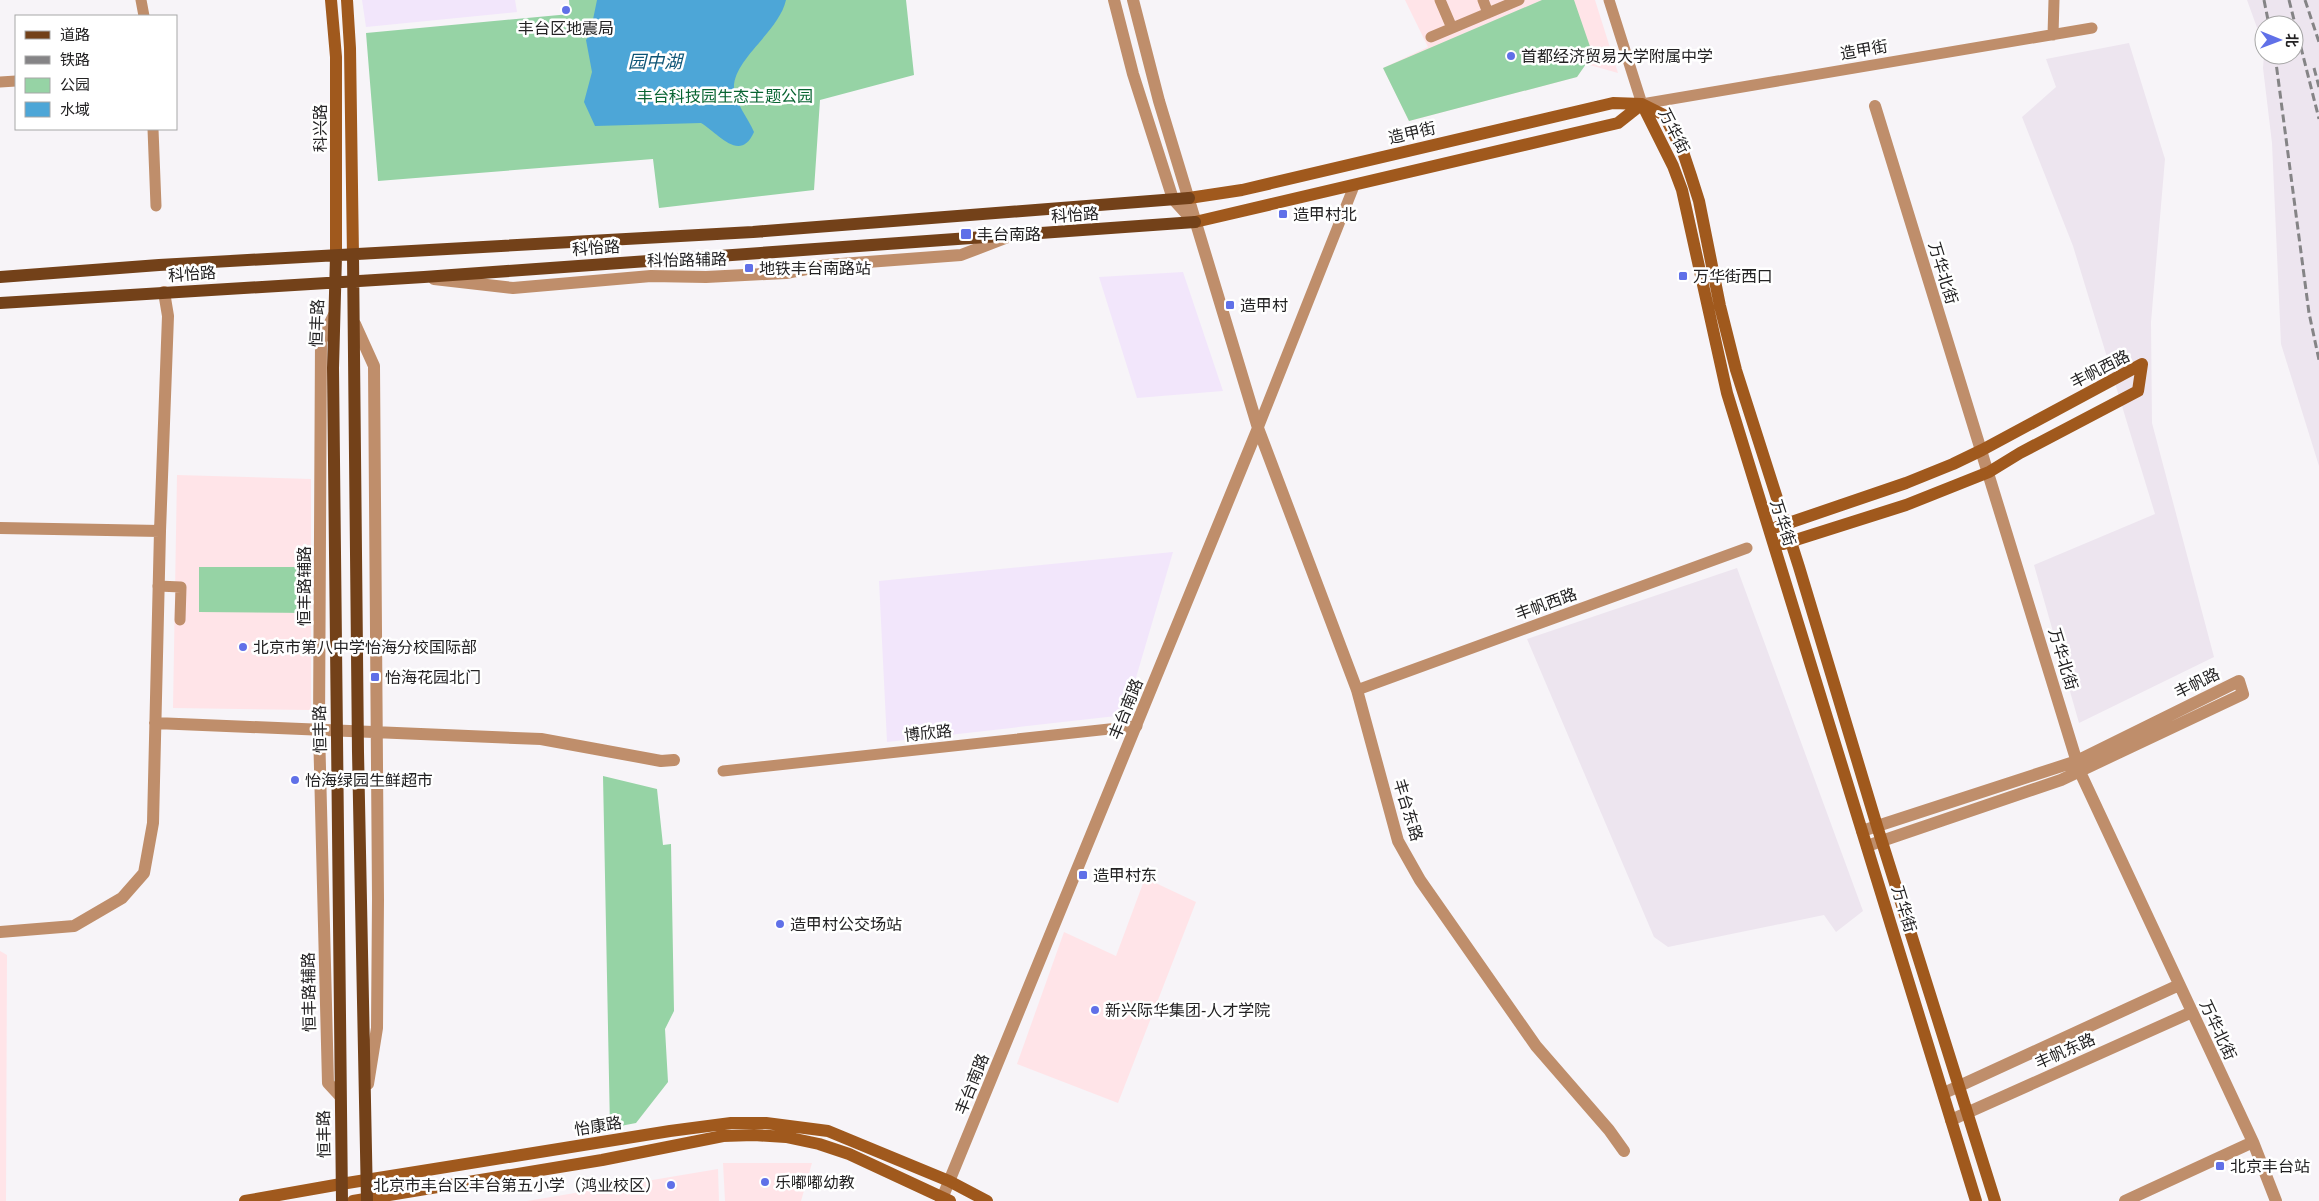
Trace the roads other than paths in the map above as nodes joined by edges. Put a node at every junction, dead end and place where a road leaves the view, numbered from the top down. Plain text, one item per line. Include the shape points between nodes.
1 (142, 0) edge
2 (331, 0) edge
3 (347, 0) edge
4 (1114, 0) edge
5 (1133, 0) edge
6 (1440, 0) edge
7 (1482, 0) edge
8 (1518, 0) edge
9 (1609, 0) edge
10 (2054, 0) edge
11 (1488, 13) junction
12 (144, 15) edge
13 (1452, 28) junction
14 (2092, 28) dead end
15 (2053, 35) junction
16 (1431, 37) dead end
17 (15, 81) edge
18 (0, 82) edge
19 (1642, 104) junction
20 (1875, 106) dead end
21 (153, 130) edge
22 (1354, 186) junction
23 (1189, 198) junction
24 (1174, 199) junction
25 (156, 206) dead end
26 (1195, 222) junction
27 (1008, 237) junction
28 (336, 256) junction
29 (354, 256) junction
30 (0, 277) edge
31 (424, 278) junction
32 (354, 281) junction
33 (335, 282) junction
34 (164, 292) junction
35 (0, 303) edge
36 (334, 315) junction
37 (355, 324) junction
38 (1258, 428) junction
39 (1982, 450) junction
40 (1989, 472) junction
41 (1785, 524) junction
42 (0, 528) edge
43 (1768, 530) junction
44 (160, 531) junction
45 (1791, 542) junction
46 (1774, 547) junction
47 (1747, 548) dead end
48 (158, 586) junction
49 (180, 620) dead end
50 (1357, 690) junction
51 (155, 723) junction
52 (1137, 726) junction
53 (320, 729) junction
54 (336, 730) junction
55 (358, 731) junction
56 (377, 732) junction
57 (674, 760) dead end
58 (2078, 766) junction
59 (723, 771) dead end
60 (1877, 826) junction
61 (1862, 831) junction
62 (1882, 841) junction
63 (1867, 846) junction
64 (0, 932) edge
65 (2180, 985) junction
66 (2192, 1012) junction
67 (1960, 1086) junction
68 (1944, 1093) junction
69 (340, 1096) junction
70 (365, 1104) junction
71 (1968, 1113) junction
72 (1952, 1120) junction
73 (2253, 1142) junction
74 (1624, 1151) dead end
75 (367, 1180) junction
76 (950, 1181) junction
77 (341, 1184) junction
78 (367, 1200) edge
79 (945, 1200) edge
80 (245, 1201) edge
81 (342, 1201) edge
82 (353, 1201) edge
83 (987, 1201) edge
84 (1976, 1201) edge
85 (1995, 1201) edge
86 (2126, 1201) edge
87 (2276, 1201) edge

1 - 12 street
2 - 28 main road, 科兴路 via 336,57
3 - 29 main road, 科兴路
4 - 24 street via 1133,74
5 - 23 street via 1158,101
6 - 13 street
7 - 11 street
8 - 11 street
9 - 19 street
10 - 15 street
11 - 13 street
13 - 16 street
14 - 15 street, 造甲街
15 - 19 street, 造甲街
17 - 18 street
19 - 22 main road, 造甲街 via 1618,123
19 - 23 main road, 造甲街 via 1613,103 1242,190
19 - 41 main road, 万华街 via 1664,115 1683,152 1699,201 1728,339
19 - 43 main road, 万华街 via 1682,190 1718,359
20 - 39 street, 万华北街
21 - 25 street
22 - 26 main road, 造甲街
22 - 38 street
23 - 24 main road, 科怡路
23 - 26 street
24 - 26 street
24 - 29 main road, 科怡路 via 753,232
26 - 27 main road, 科怡路
26 - 38 street
27 - 31 main road, 科怡路
27 - 31 street, 科怡路辅路 via 961,255 827,265 786,273 651,276 513,288
28 - 29 main road, 科怡路
28 - 30 main road, 科怡路
28 - 33 main road, 恒丰路
29 - 32 main road
31 - 32 main road, 科怡路
32 - 33 main road, 科怡路
32 - 37 main road
33 - 34 main road, 科怡路
33 - 36 main road, 恒丰路
34 - 35 main road, 科怡路
34 - 44 street via 168,316
36 - 53 street, 恒丰路辅路 via 321,341
36 - 54 main road, 恒丰路
37 - 55 main road
37 - 56 street via 374,366
38 - 50 street, 丰台东路
38 - 52 street, 丰台南路
39 - 40 street, 万华北街
39 - 40 main road, 丰帆西路 via 2142,364 2138,391
39 - 41 main road, 丰帆西路 via 1906,483
40 - 45 main road, 丰帆西路 via 1906,505
40 - 58 street, 万华北街
41 - 43 main road, 丰帆西路
41 - 45 main road, 万华街
42 - 44 street
43 - 46 main road, 万华街
44 - 48 street
45 - 46 main road, 丰帆西路
45 - 60 main road, 万华街
46 - 61 main road, 万华街
47 - 50 street, 丰帆西路
48 - 49 street via 181,587
48 - 51 street
50 - 74 street, 丰台东路 via 1398,842 1408,861 1536,1046
51 - 53 street
51 - 64 street via 153,823 144,873 122,898 74,926
52 - 59 street, 博欣路
52 - 76 street, 丰台南路
53 - 54 street
53 - 69 street, 恒丰路辅路 via 328,1083
54 - 55 street
54 - 69 main road, 恒丰路
55 - 56 street
55 - 70 main road
56 - 57 street via 541,739 661,761
56 - 70 street via 377,1028
58 - 58 street, 丰帆路 via 2243,694 2239,681
58 - 60 street, 丰帆路
58 - 62 street, 丰帆路
58 - 65 street, 万华北街
60 - 61 street, 丰帆路
60 - 62 main road, 万华街
61 - 63 main road, 万华街
62 - 63 street, 丰帆路
62 - 67 main road, 万华街
63 - 68 main road, 万华街
65 - 66 street, 万华北街
65 - 67 street, 丰帆东路
66 - 71 street, 丰帆东路
66 - 73 street, 万华北街
67 - 68 street, 丰帆东路
67 - 71 main road, 万华街
68 - 72 main road, 万华街
69 - 77 main road, 恒丰路
70 - 75 main road
71 - 72 street, 丰帆东路
71 - 85 main road, 万华街
72 - 84 main road, 万华街
73 - 86 street
73 - 87 street, 万华北街
75 - 76 main road, 怡康路 via 704,1126 766,1123 828,1131
75 - 77 main road, 怡康路
75 - 78 main road
76 - 79 street, 丰台南路
76 - 83 main road, 怡康路
77 - 80 main road, 怡康路
77 - 81 main road, 恒丰路
78 - 79 main road, 怡康路 via 723,1136 754,1135 786,1137 849,1154
78 - 82 main road, 怡康路

